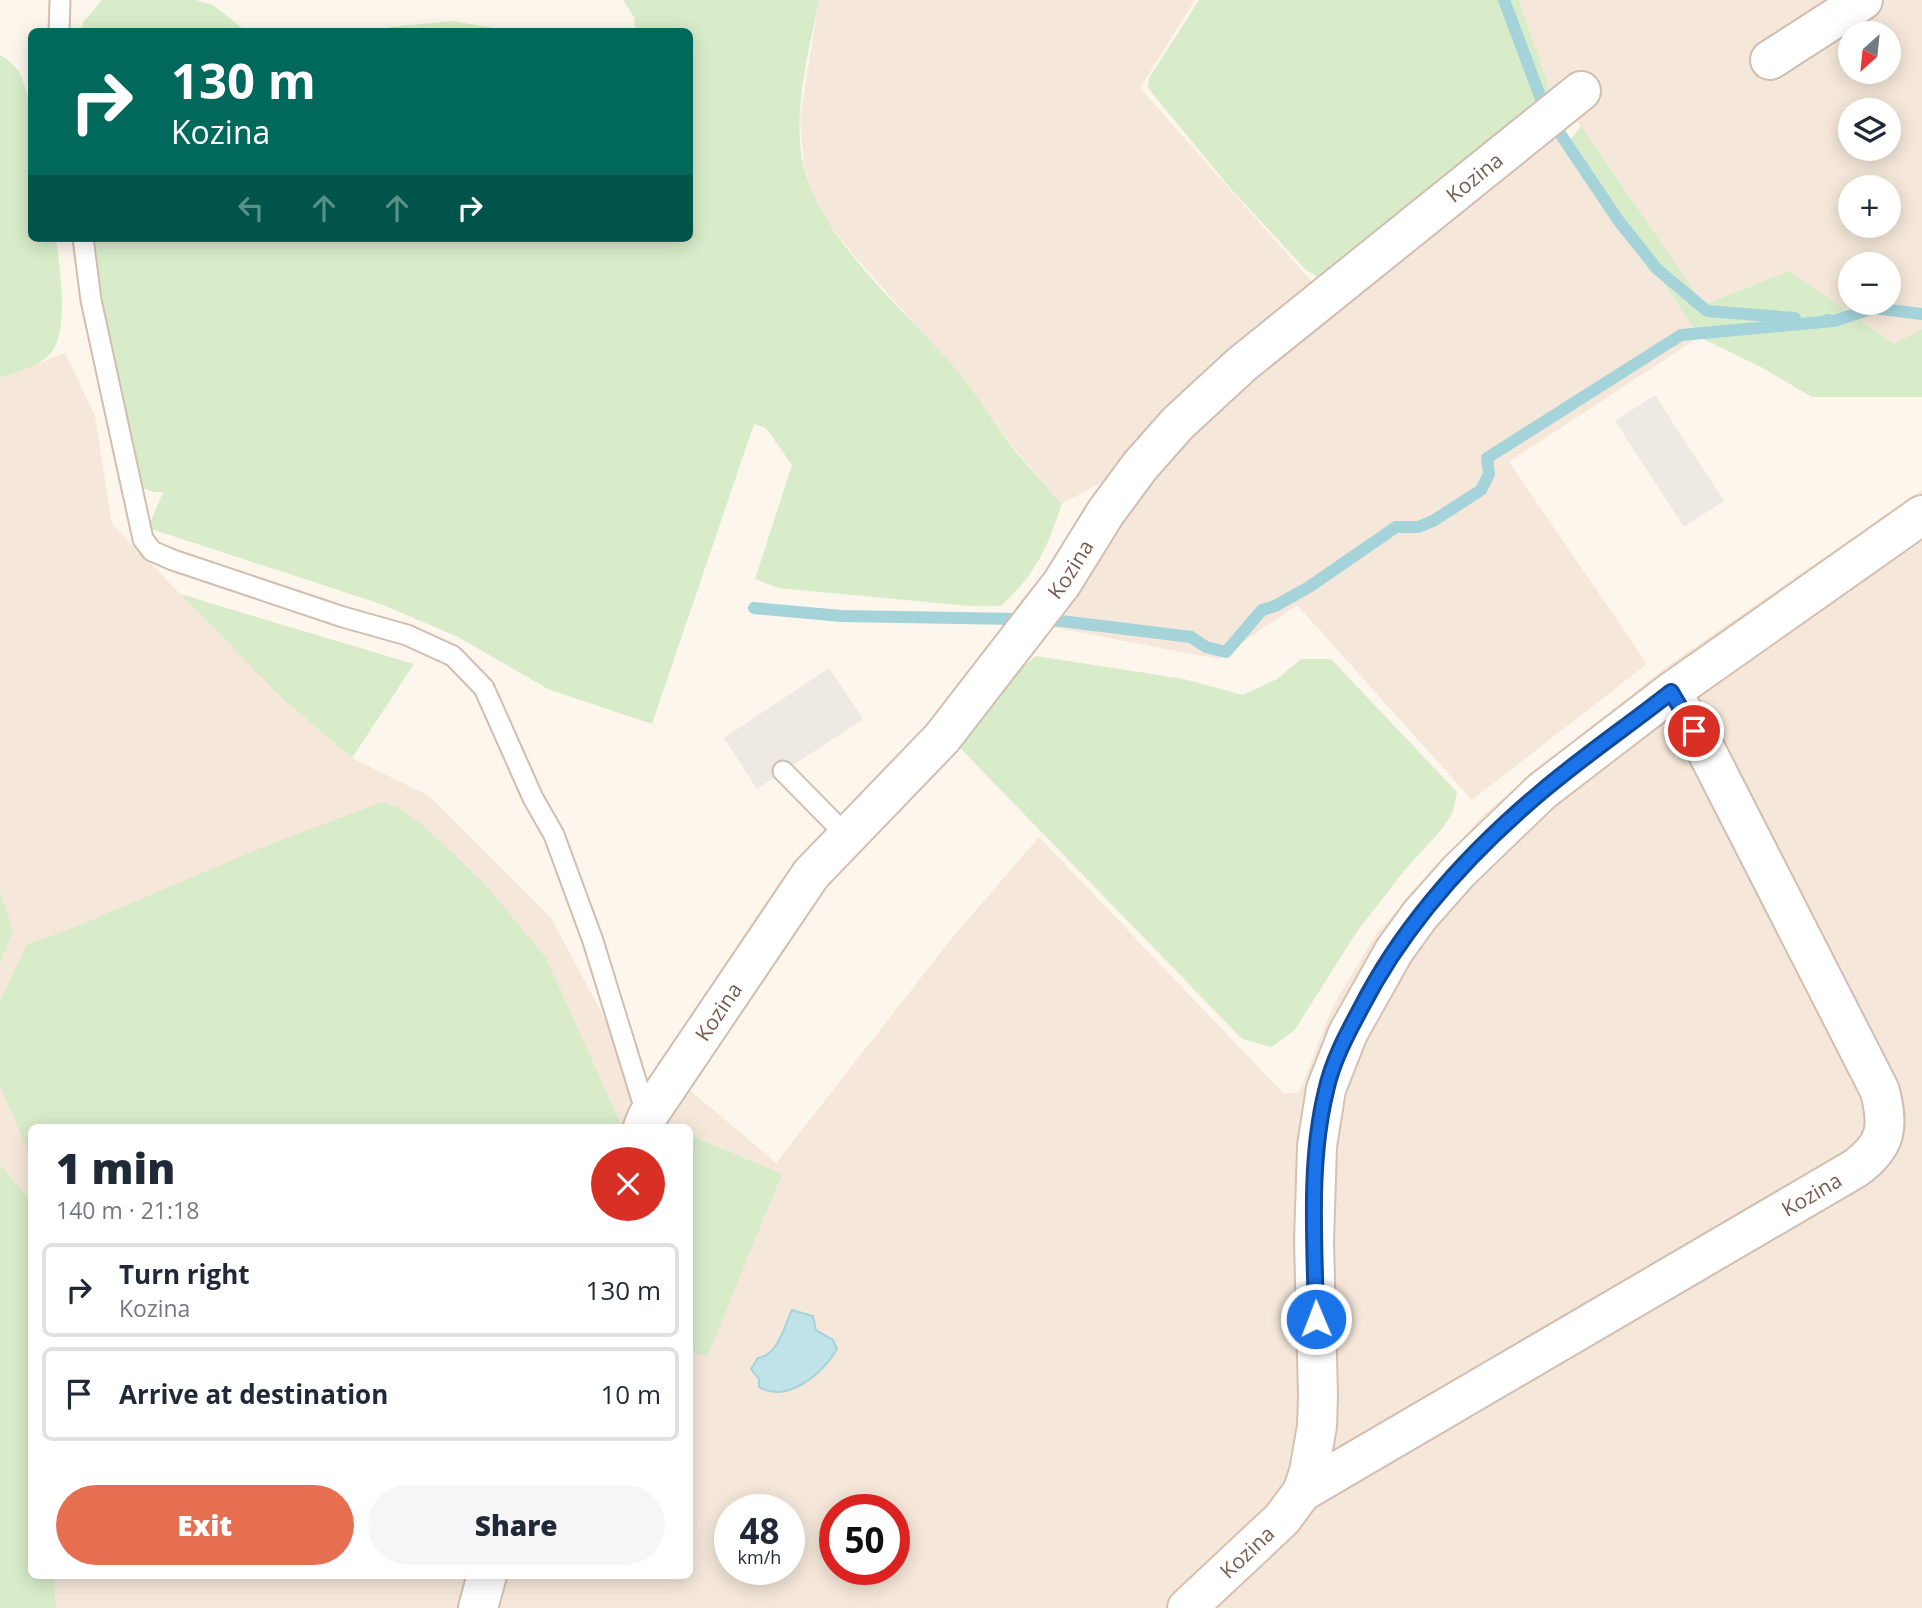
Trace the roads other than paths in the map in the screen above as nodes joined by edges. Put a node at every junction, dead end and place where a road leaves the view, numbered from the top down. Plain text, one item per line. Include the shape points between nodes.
1 (60, 0) edge
2 (1863, 0) edge
3 (1827, 10) edge
4 (59, 28) edge
5 (1770, 60) dead end
6 (1581, 90) dead end
7 (84, 242) edge
8 (1922, 515) edge
9 (1671, 692) junction
10 (783, 771) dead end
11 (848, 836) junction
12 (645, 1122) edge
13 (1302, 1492) junction
14 (486, 1579) edge
15 (478, 1608) edge
16 (1187, 1608) edge

1 - 4 lane
2 - 3 street
3 - 5 street
6 - 11 street, Kozina via 1242,364 1178,423 1139,466 1062,583 942,738
7 - 12 lane via 91,300 143,539 152,551 173,560 407,635 453,656 484,688 554,835 593,941
8 - 9 street, Kozina
9 - 13 street, Kozina via 1542,792 1459,871 1394,951 1348,1033 1326,1089 1317,1146 1318,1406
9 - 13 street, Kozina via 1706,750 1880,1091 1886,1114 1884,1135 1871,1157 1856,1168
10 - 11 lane
11 - 12 street, Kozina via 811,874
13 - 16 street, Kozina via 1282,1519
14 - 15 street

